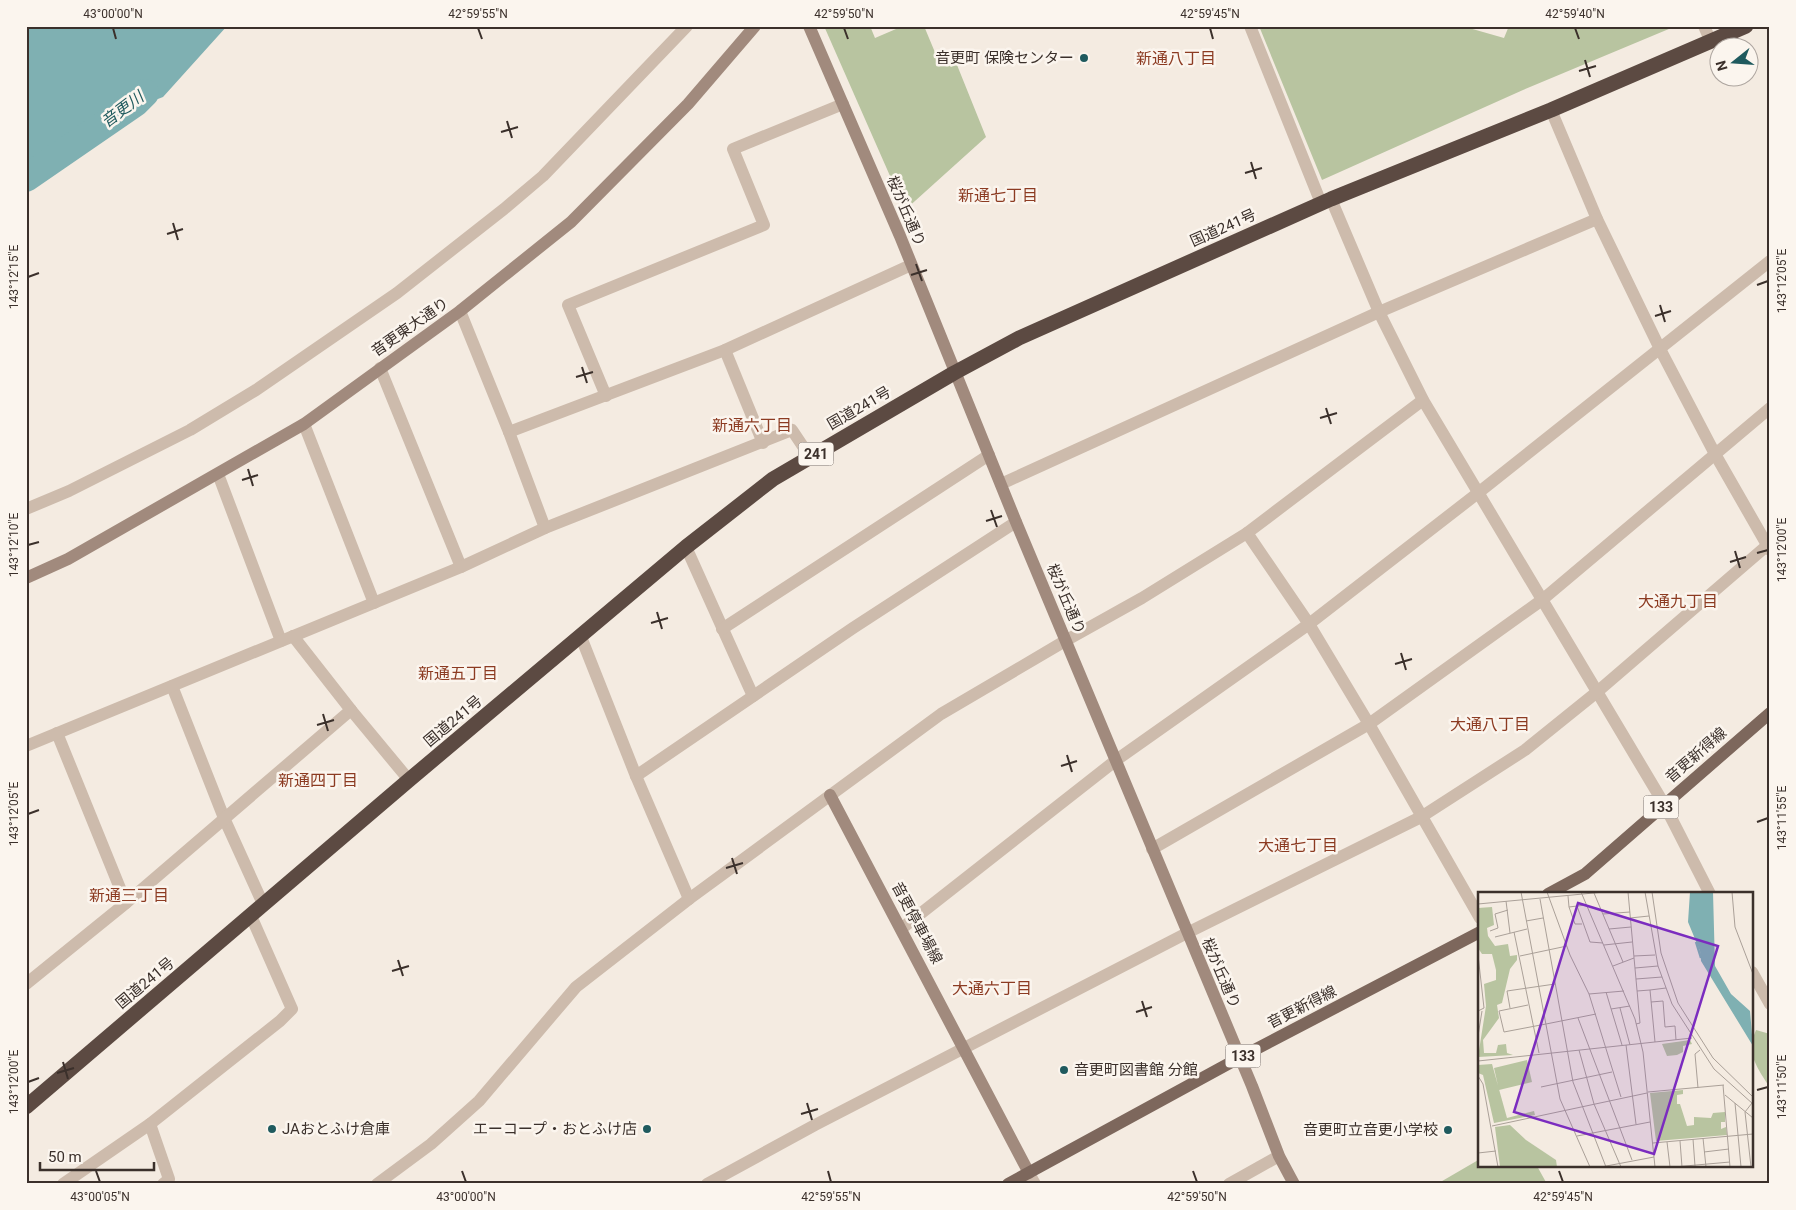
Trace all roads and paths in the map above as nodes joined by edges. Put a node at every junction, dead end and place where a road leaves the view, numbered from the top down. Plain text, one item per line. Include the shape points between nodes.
1 (687, 26) edge
2 (755, 26) edge
3 (809, 26) edge
4 (1250, 26) edge
5 (1704, 26) edge
6 (1746, 26) edge
7 (1709, 38) edge
8 (1720, 38) edge
9 (1708, 43) edge
10 (843, 104) junction
11 (1552, 110) junction
12 (1326, 201) junction
13 (1597, 219) junction
14 (1770, 262) edge
15 (911, 265) junction
16 (460, 311) junction
17 (1379, 312) junction
18 (1660, 348) junction
19 (725, 350) junction
20 (380, 368) junction
21 (954, 373) junction
22 (606, 396) junction
23 (1423, 400) junction
24 (1770, 408) edge
25 (304, 424) junction
26 (509, 432) junction
27 (762, 443) junction
28 (1715, 454) junction
29 (988, 455) junction
30 (810, 457) junction
31 (218, 474) junction
32 (1000, 484) junction
33 (1478, 493) junction
34 (26, 509) edge
35 (1016, 522) junction
36 (545, 528) junction
37 (1246, 533) junction
38 (1769, 546) edge
39 (686, 547) junction
40 (461, 567) junction
41 (26, 578) edge
42 (1542, 600) junction
43 (374, 603) junction
44 (1309, 624) junction
45 (722, 629) junction
46 (580, 637) junction
47 (287, 639) junction
48 (1066, 641) junction
49 (172, 686) junction
50 (1597, 692) junction
51 (753, 696) junction
52 (351, 710) junction
53 (1770, 713) edge
54 (1369, 724) junction
55 (57, 733) junction
56 (26, 746) edge
57 (1115, 761) junction
58 (636, 776) junction
59 (410, 780) junction
60 (830, 795) junction
61 (1664, 804) junction
62 (1421, 816) junction
63 (224, 818) junction
64 (1152, 849) junction
65 (1552, 892) edge
66 (1709, 892) edge
67 (689, 899) junction
68 (126, 903) junction
69 (264, 904) junction
70 (1478, 915) edge
71 (252, 916) junction
72 (901, 929) junction
73 (1478, 933) edge
74 (1187, 934) junction
75 (1754, 976) edge
76 (26, 984) edge
77 (1770, 1004) edge
78 (964, 1048) junction
79 (1239, 1058) junction
80 (26, 1107) edge
81 (150, 1124) junction
82 (1279, 1156) junction
83 (1032, 1178) edge
84 (63, 1184) edge
85 (163, 1184) edge
86 (377, 1184) edge
87 (707, 1184) edge
88 (1008, 1184) edge
89 (1229, 1184) edge
90 (1294, 1184) edge

1 - 34 street via 543,176 397,293 256,390 190,430
2 - 16 street, 音更東大通り via 688,104 571,222
3 - 10 street, 桜が丘通り
4 - 12 street
5 - 7 street
6 - 8 highway, 国道241号 / 241
9 - 11 highway, 国道241号 / 241
10 - 15 street, 桜が丘通り
10 - 22 street via 733,149 764,225 568,305
11 - 12 highway, 国道241号 / 241
11 - 13 street
12 - 17 street
12 - 21 highway, 国道241号 / 241 via 1019,338
13 - 17 street
13 - 18 street
14 - 18 street
15 - 19 street
15 - 21 street, 桜が丘通り
16 - 20 street, 音更東大通り
16 - 26 street
17 - 23 street
17 - 32 street
18 - 28 street
18 - 33 street
19 - 22 street
19 - 27 street
20 - 25 street, 音更東大通り
20 - 40 street
21 - 29 street, 桜が丘通り
21 - 30 highway, 国道241号 / 241
22 - 26 street
23 - 33 street
23 - 37 street
24 - 28 street
25 - 31 street, 音更東大通り
25 - 43 street
26 - 36 street
27 - 30 street via 792,430
27 - 36 street
28 - 38 street
28 - 42 street
29 - 32 street, 桜が丘通り
29 - 45 street
30 - 39 highway, 国道241号 / 241 via 773,479
31 - 41 street, 音更東大通り via 68,559
31 - 47 street
32 - 35 street, 桜が丘通り
33 - 42 street
33 - 44 street
35 - 48 street, 桜が丘通り
35 - 51 street
36 - 40 street
37 - 44 street
37 - 48 street
38 - 50 street
39 - 45 street
39 - 46 highway, 国道241号 / 241
40 - 43 street
42 - 50 street
42 - 54 street
43 - 47 street
44 - 54 street
44 - 57 street
45 - 51 street
46 - 58 street
46 - 59 highway, 国道241号 / 241
47 - 49 street
47 - 52 street
48 - 57 street, 桜が丘通り
48 - 60 street via 940,714
49 - 55 street
49 - 63 street
50 - 61 street
50 - 62 street via 1525,750
51 - 58 street
52 - 59 street
52 - 63 street
53 - 61 main road, 音更新得線 / 133
54 - 62 street
54 - 64 street
55 - 56 street
55 - 68 street
57 - 64 street, 桜が丘通り
57 - 72 street
58 - 67 street
59 - 69 highway, 国道241号 / 241
60 - 67 street
60 - 72 street, 音更停車場線
61 - 65 main road, 音更新得線 / 133 via 1585,874
61 - 66 street
62 - 70 street
62 - 74 street
63 - 68 street
63 - 69 street
64 - 74 street, 桜が丘通り
67 - 86 street via 576,987 479,1101 431,1144
68 - 76 street
69 - 71 highway, 国道241号 / 241
71 - 80 highway, 国道241号 / 241
71 - 81 street via 292,1009
72 - 78 street, 音更停車場線
73 - 79 main road, 音更新得線 / 133
74 - 78 street
74 - 79 street, 桜が丘通り
75 - 77 street
78 - 83 street, 音更停車場線
78 - 87 street
79 - 82 street, 桜が丘通り
79 - 83 main road, 音更新得線 / 133
81 - 84 street
81 - 85 street via 168,1179
82 - 89 street
82 - 90 street, 桜が丘通り
83 - 88 main road, 音更新得線 / 133

